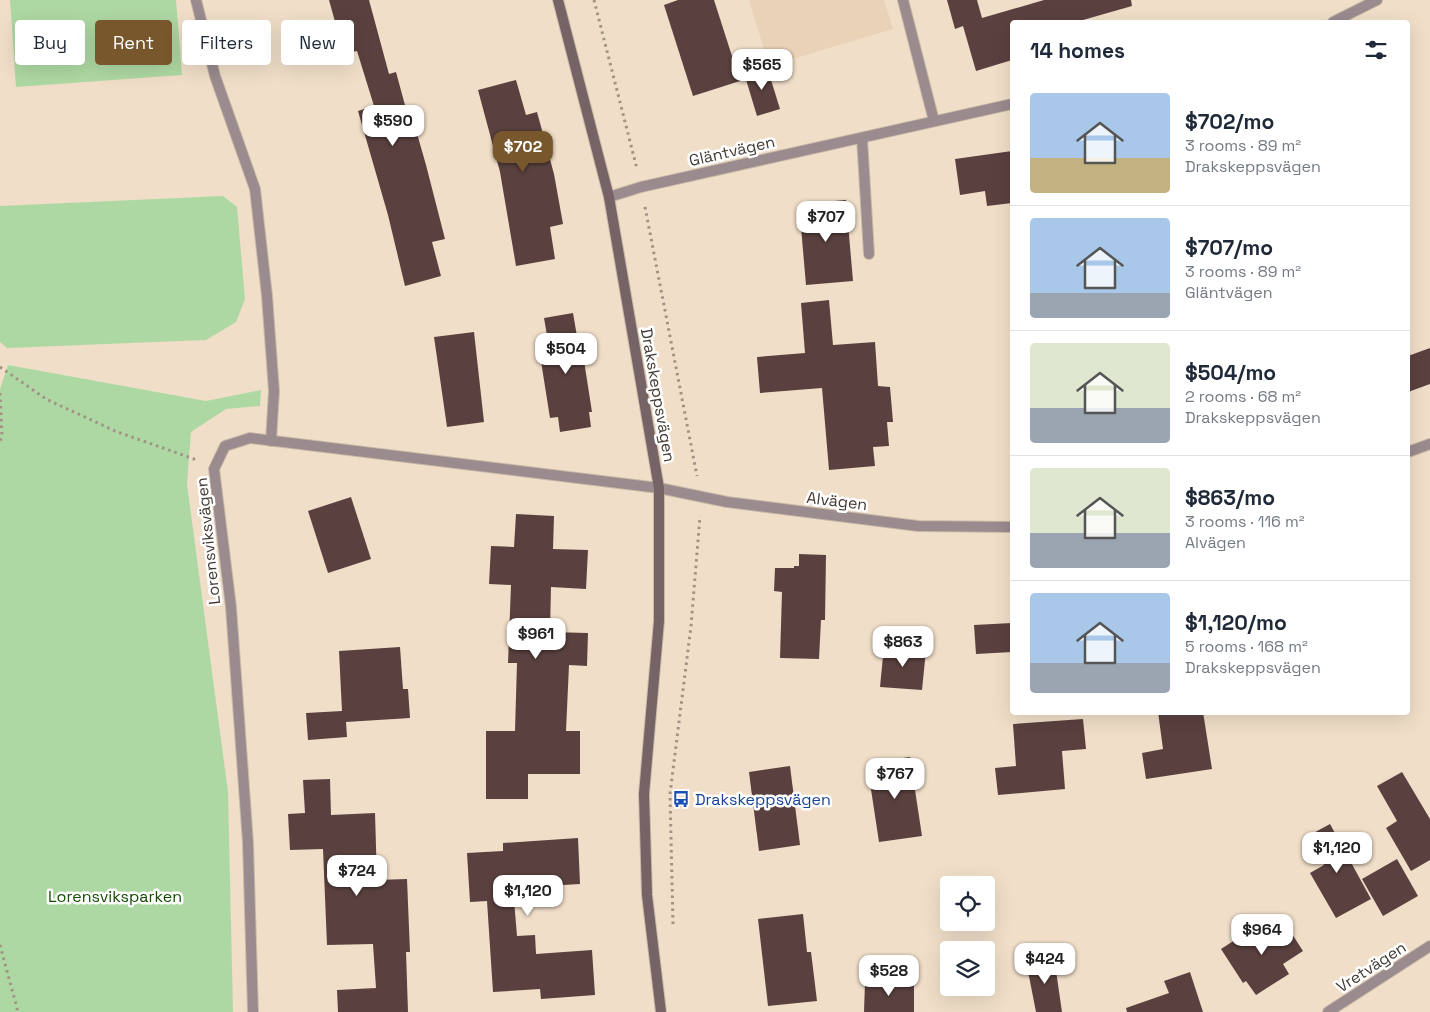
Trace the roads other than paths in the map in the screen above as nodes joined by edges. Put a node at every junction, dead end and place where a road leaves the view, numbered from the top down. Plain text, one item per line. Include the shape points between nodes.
1 (196, 0) edge
2 (558, 0) edge
3 (903, 0) edge
4 (1377, 0) edge
5 (1337, 20) edge
6 (1010, 104) edge
7 (934, 122) junction
8 (862, 138) junction
9 (609, 197) junction
10 (869, 254) dead end
11 (271, 441) junction
12 (1430, 444) edge
13 (1410, 451) edge
14 (659, 488) junction
15 (1010, 527) edge
16 (1430, 946) edge
17 (1340, 1009) edge
18 (253, 1012) edge
19 (661, 1012) edge
20 (1328, 1012) edge

1 - 11 street via 215,76 255,189 274,391
2 - 9 street, Drakskeppsvägen
3 - 7 street
4 - 5 street
6 - 7 street, Gläntvägen
7 - 8 street, Gläntvägen
8 - 9 street, Gläntvägen
8 - 10 street
9 - 14 street, Drakskeppsvägen
11 - 14 street, Lorensviksvägen
11 - 18 street, Lorensviksvägen via 250,438 225,446 214,469 231,608 248,843
12 - 13 street
14 - 15 street, Alvägen via 727,502 918,526
14 - 19 street, Drakskeppsvägen via 659,621 644,794 647,895
16 - 17 street, Vretvägen
17 - 20 street, Vretvägen

